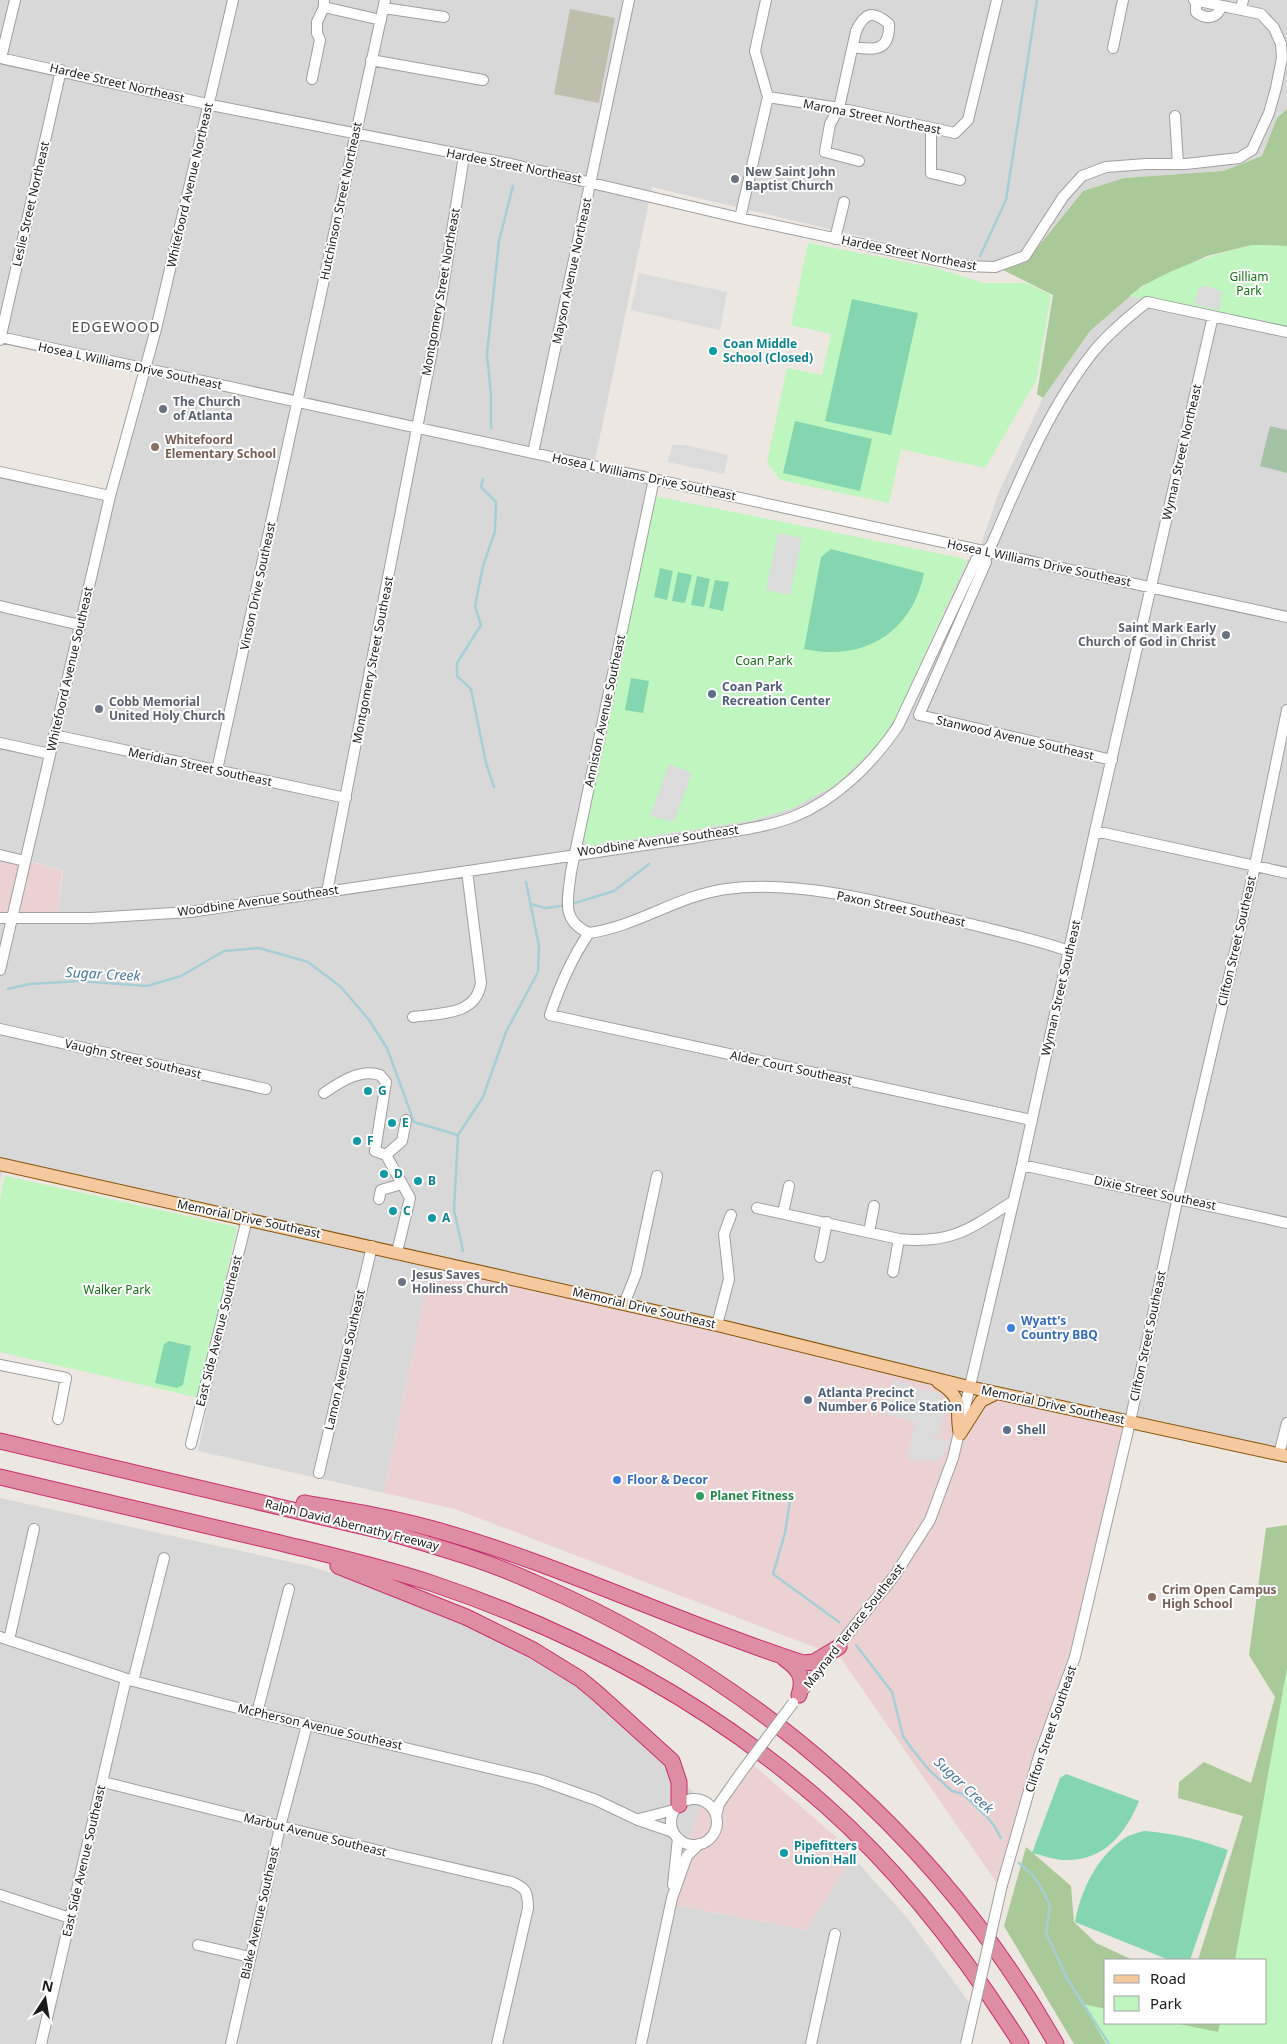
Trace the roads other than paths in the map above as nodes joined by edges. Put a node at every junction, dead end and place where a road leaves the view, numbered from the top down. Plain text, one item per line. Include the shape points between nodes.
1 (15, 0) edge
2 (233, 0) edge
3 (630, 0) edge
4 (766, 0) edge
5 (997, 0) edge
6 (1123, 0) edge
7 (1195, 0) edge
8 (324, 4) edge
9 (384, 4) edge
10 (1242, 5) edge
11 (444, 17) dead end
12 (381, 20) junction
13 (853, 47) dead end
14 (1113, 48) dead end
15 (0, 58) edge
16 (371, 60) junction
17 (61, 70) junction
18 (312, 79) dead end
19 (483, 80) dead end
20 (768, 97) junction
21 (209, 104) junction
22 (839, 108) junction
23 (1175, 116) dead end
24 (932, 129) junction
25 (356, 134) junction
26 (464, 156) junction
27 (859, 161) dead end
28 (1178, 164) junction
29 (960, 180) dead end
30 (591, 182) junction
31 (844, 202) dead end
32 (740, 218) junction
33 (835, 239) junction
34 (1213, 316) junction
35 (1287, 332) edge
36 (0, 338) edge
37 (146, 369) junction
38 (298, 402) junction
39 (417, 428) junction
40 (533, 453) junction
41 (0, 472) edge
42 (654, 480) junction
43 (110, 496) junction
44 (984, 551) junction
45 (1152, 588) junction
46 (0, 606) edge
47 (1287, 617) edge
48 (80, 625) junction
49 (1287, 710) edge
50 (54, 735) junction
51 (0, 743) edge
52 (50, 754) junction
53 (1112, 760) junction
54 (217, 770) junction
55 (346, 798) junction
56 (1096, 831) junction
57 (574, 854) junction
58 (0, 855) edge
59 (25, 861) junction
60 (1255, 866) junction
61 (467, 872) junction
62 (1287, 873) edge
63 (327, 892) junction
64 (0, 918) edge
65 (12, 918) junction
66 (589, 933) junction
67 (1069, 951) junction
68 (0, 970) edge
69 (413, 1017) dead end
70 (0, 1029) edge
71 (266, 1089) dead end
72 (324, 1093) dead end
73 (406, 1120) dead end
74 (1031, 1120) junction
75 (386, 1155) junction
76 (0, 1164) edge
77 (1022, 1164) junction
78 (657, 1176) dead end
79 (402, 1184) junction
80 (789, 1186) dead end
81 (1178, 1198) junction
82 (379, 1199) dead end
83 (1012, 1202) junction
84 (874, 1206) dead end
85 (756, 1208) dead end
86 (783, 1213) junction
87 (731, 1215) dead end
88 (247, 1219) junction
89 (827, 1222) junction
90 (1287, 1222) edge
91 (869, 1232) junction
92 (899, 1239) junction
93 (372, 1246) junction
94 (397, 1252) junction
95 (820, 1257) dead end
96 (893, 1272) dead end
97 (624, 1304) junction
98 (717, 1325) junction
99 (0, 1365) edge
100 (929, 1377) junction
101 (969, 1387) junction
102 (997, 1393) junction
103 (58, 1419) dead end
104 (1130, 1422) junction
105 (1287, 1423) edge
106 (960, 1434) junction
107 (0, 1441) edge
108 (191, 1444) dead end
109 (1283, 1455) edge
110 (319, 1473) dead end
111 (0, 1477) edge
112 (195, 1487) junction
113 (34, 1529) dead end
114 (256, 1537) junction
115 (164, 1558) dead end
116 (290, 1589) dead end
117 (5, 1639) edge
118 (839, 1647) junction
119 (780, 1656) junction
120 (130, 1680) junction
121 (796, 1699) junction
122 (257, 1713) junction
123 (307, 1725) junction
124 (102, 1782) junction
125 (726, 1792) junction
126 (701, 1800) junction
127 (677, 1807) junction
128 (716, 1816) junction
129 (638, 1820) junction
130 (280, 1827) junction
131 (676, 1835) junction
132 (699, 1844) junction
133 (0, 1895) edge
134 (672, 1898) junction
135 (70, 1918) junction
136 (835, 1934) dead end
137 (198, 1945) dead end
138 (250, 1957) junction
139 (41, 2044) edge
140 (231, 2044) edge
141 (497, 2044) edge
142 (640, 2044) edge
143 (812, 2044) edge
144 (966, 2044) edge
145 (1021, 2044) edge
146 (1056, 2044) edge

1 - 15 street
2 - 21 street, Whitefoord Avenue Northeast
3 - 30 street, Mayson Avenue Northeast
4 - 20 street via 755,51
5 - 24 street, Marona Street Northeast via 968,120 955,133
6 - 14 street
7 - 10 street via 1221,6
8 - 12 street
8 - 18 street via 317,22 320,40
9 - 11 street
9 - 12 street, Hutchinson Street Northeast
10 - 28 street via 1260,14 1274,28 1281,44 1282,58 1269,113 1252,150 1239,158
12 - 16 street, Hutchinson Street Northeast
13 - 22 street
15 - 17 street, Hardee Street Northeast
16 - 19 street
16 - 25 street, Hutchinson Street Northeast
17 - 21 street, Hardee Street Northeast
17 - 36 street, Leslie Street Northeast
20 - 22 street, Marona Street Northeast
20 - 32 street
21 - 25 street, Hardee Street Northeast
21 - 37 street, Whitefoord Avenue Northeast
22 - 24 street, Marona Street Northeast
22 - 27 street via 830,124 825,152
23 - 28 street
24 - 29 street via 931,173
25 - 26 street, Hardee Street Northeast
25 - 38 street, Hutchinson Street Northeast
26 - 30 street, Hardee Street Northeast
26 - 39 street, Montgomery Street Northeast
28 - 33 street, Hardee Street Northeast via 1106,168 1082,176 1063,197 1025,256 995,267 964,266
30 - 32 street, Hardee Street Northeast
30 - 40 street, Mayson Avenue Northeast
31 - 33 street
32 - 33 street, Hardee Street Northeast
34 - 35 street
34 - 44 street, Woodbine Avenue Southeast via 1146,302 1095,350 1068,386 1044,428 991,546
34 - 45 street, Wyman Street Northeast
36 - 37 street, Hosea L Williams Drive Southeast
37 - 38 street, Hosea L Williams Drive Southeast
37 - 43 street, Whitefoord Avenue Southeast
38 - 39 street, Hosea L Williams Drive Southeast
38 - 54 street, Vinson Drive Southeast
39 - 40 street, Hosea L Williams Drive Southeast
39 - 55 street, Montgomery Street Southeast
40 - 42 street, Hosea L Williams Drive Southeast
41 - 43 street
42 - 44 street, Hosea L Williams Drive Southeast
42 - 57 street, Anniston Avenue Southeast
43 - 48 street, Whitefoord Avenue Southeast
44 - 45 street, Hosea L Williams Drive Southeast
44 - 53 street, Stanwood Avenue Southeast via 986,562 918,715
44 - 57 street, Woodbine Avenue Southeast via 976,560 907,712 884,747 860,773 794,816 765,825
45 - 47 street, Hosea L Williams Drive Southeast
45 - 53 street, Wyman Street Southeast
46 - 48 street
48 - 50 street, Whitefoord Avenue Southeast
49 - 60 street, Clifton Street Southeast
50 - 52 street, Whitefoord Avenue Southeast
50 - 54 street, Meridian Street Southeast
51 - 52 street
52 - 59 street, Whitefoord Avenue Southeast
53 - 56 street, Wyman Street Southeast
54 - 55 street, Meridian Street Southeast
55 - 63 street, Montgomery Street Southeast
56 - 60 street
56 - 67 street, Wyman Street Southeast
57 - 61 street, Woodbine Avenue Southeast
57 - 66 street, Anniston Avenue Southeast via 568,909 575,925
58 - 59 street
59 - 65 street, Whitefoord Avenue Southeast
60 - 62 street
60 - 81 street, Clifton Street Southeast
61 - 63 street, Woodbine Avenue Southeast
61 - 69 street via 480,990 473,1003 465,1008
63 - 65 street, Woodbine Avenue Southeast via 190,912 91,918
64 - 65 street, Woodbine Avenue Southeast
65 - 68 street, Whitefoord Avenue Southeast
66 - 67 street, Paxon Street Southeast via 623,926 674,903 709,892 749,887 839,895 887,904
66 - 74 street, Alder Court Southeast via 558,989 550,1015
67 - 74 street, Wyman Street Southeast
70 - 71 street, Vaughn Street Southeast
72 - 75 street via 365,1073 380,1075 386,1082 386,1089 374,1151
73 - 75 street via 402,1141
74 - 77 street, Wyman Street Southeast
75 - 79 street
76 - 88 main road, Memorial Drive Southeast
77 - 81 street, Dixie Street Southeast
77 - 83 street, Wyman Street Southeast
78 - 97 street via 636,1274
79 - 82 street via 381,1190
79 - 94 street via 410,1198
80 - 86 street
81 - 90 street, Dixie Street Southeast
81 - 104 street, Clifton Street Southeast
83 - 92 street via 958,1234 934,1240
83 - 101 street, Wyman Street Southeast
84 - 91 street
85 - 86 street
86 - 89 street
87 - 98 street via 724,1234 729,1279
88 - 93 main road, Memorial Drive Southeast
88 - 108 street, East Side Avenue Southeast
89 - 91 street
89 - 95 street
91 - 92 street
92 - 96 street
93 - 94 main road, Memorial Drive Southeast
93 - 110 street, Lamon Avenue Southeast
94 - 97 main road, Memorial Drive Southeast
97 - 98 main road, Memorial Drive Southeast
98 - 100 main road, Memorial Drive Southeast
99 - 103 street via 66,1378
100 - 101 main road, Memorial Drive Southeast
100 - 106 main road via 955,1396 960,1412
101 - 102 main road, Memorial Drive Southeast
101 - 106 street, Maynard Terrace Southeast
102 - 104 main road, Memorial Drive Southeast
102 - 106 main road via 981,1401
104 - 109 main road, Memorial Drive Southeast
104 - 144 street, Clifton Street Southeast, bridge via 1075,1657 1039,1756 1002,1885
105 - 109 street
106 - 118 street, Maynard Terrace Southeast via 948,1476 930,1520 895,1575
107 - 112 highway, Ralph David Abernathy Freeway
111 - 114 highway
112 - 119 highway via 372,1514 434,1529 538,1563
112 - 146 highway, Ralph David Abernathy Freeway via 390,1533 498,1567 576,1600 696,1667 819,1758 901,1834 958,1898 1004,1959
113 - 117 street
114 - 127 highway via 429,1600 560,1666 598,1693 672,1761 679,1782
114 - 145 highway via 426,1582 515,1614 639,1673 706,1715 779,1767 826,1806 871,1850 958,1951
115 - 120 street, East Side Avenue Southeast
116 - 122 street
117 - 120 street, McPherson Avenue Southeast
118 - 119 highway via 814,1662 803,1663
118 - 121 street, Maynard Terrace Southeast
119 - 121 highway via 794,1666 802,1678 803,1685
120 - 122 street, McPherson Avenue Southeast
120 - 124 street, East Side Avenue Southeast
121 - 125 street, Maynard Terrace Southeast, bridge
122 - 123 street, McPherson Avenue Southeast
123 - 129 street, McPherson Avenue Southeast via 540,1780 596,1800
123 - 130 street, Blake Avenue Southeast
124 - 130 street, Marbut Avenue Southeast
124 - 135 street, East Side Avenue Southeast
125 - 126 street
125 - 128 street, Maynard Terrace Southeast
126 - 127 street via 693,1799
126 - 128 street via 713,1809
127 - 129 street
127 - 131 street via 671,1825
128 - 132 street via 712,1837
129 - 131 street, McPherson Avenue Southeast
130 - 138 street, Blake Avenue Southeast
130 - 141 street, Marbut Avenue Southeast via 512,1882 527,1891 528,1908
131 - 132 street via 684,1843
131 - 134 street
132 - 134 street via 687,1856
133 - 135 street
134 - 142 street
135 - 139 street, East Side Avenue Southeast
136 - 143 street
137 - 138 street
138 - 140 street, Blake Avenue Southeast

